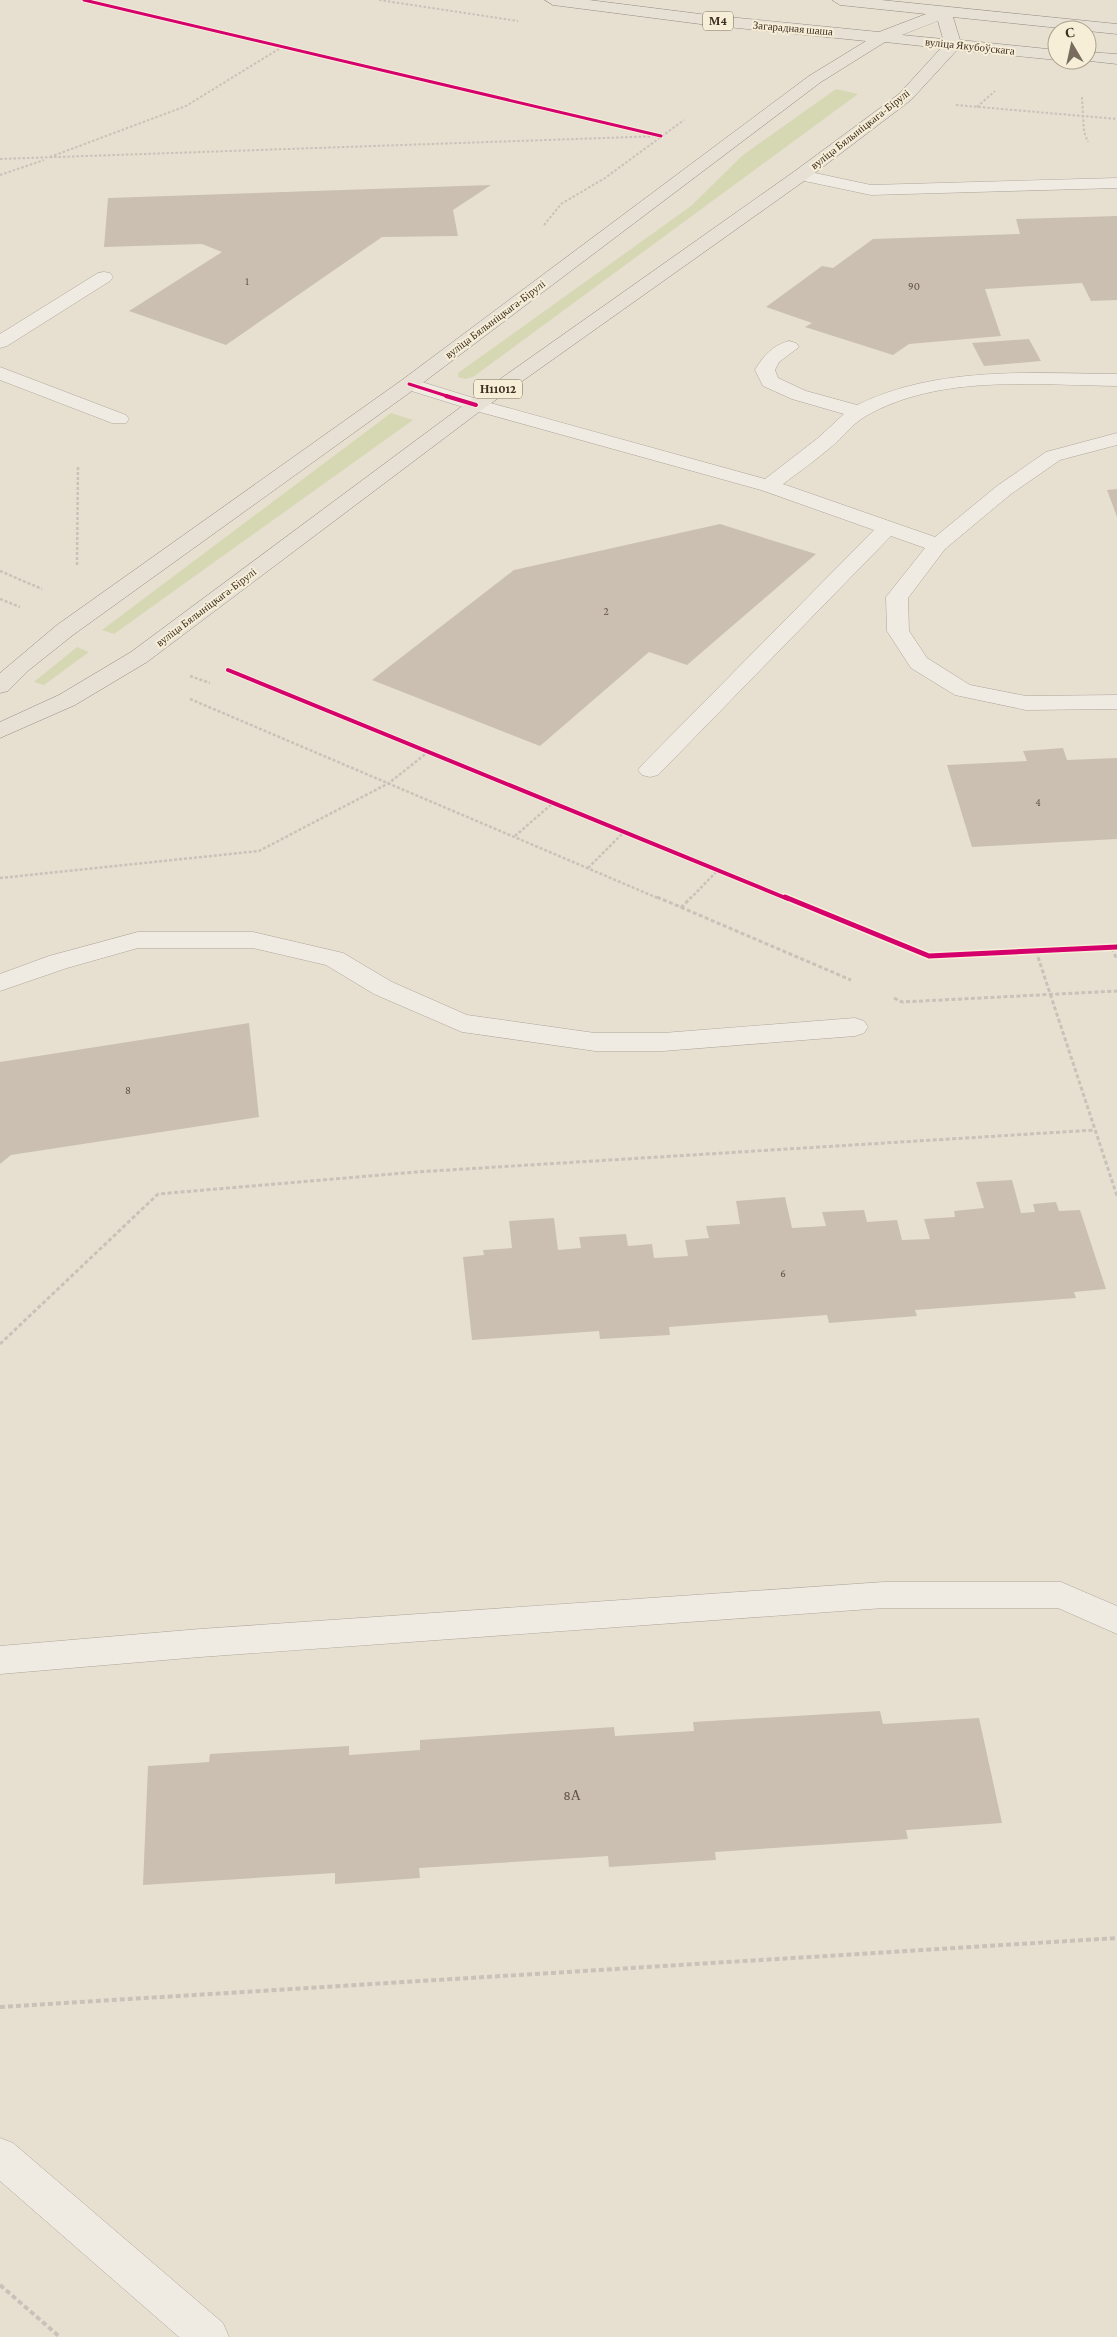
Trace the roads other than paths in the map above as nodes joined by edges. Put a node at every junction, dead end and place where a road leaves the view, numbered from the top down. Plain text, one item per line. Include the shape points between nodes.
1 (553, 0) edge
2 (840, 0) edge
3 (944, 13) junction
4 (1117, 29) edge
5 (884, 36) junction
6 (953, 45) junction
7 (1047, 53) edge
8 (1097, 58) edge
9 (1117, 59) edge
10 (801, 175) junction
11 (1110, 183) edge
12 (104, 277) dead end
13 (0, 342) edge
14 (789, 347) dead end
15 (0, 373) edge
16 (1117, 380) edge
17 (409, 384) junction
18 (476, 405) junction
19 (859, 412) junction
20 (119, 419) dead end
21 (1117, 439) edge
22 (768, 486) junction
23 (887, 528) junction
24 (938, 546) junction
25 (0, 686) edge
26 (1117, 702) edge
27 (0, 731) edge
28 (650, 770) dead end
29 (0, 982) edge
30 (855, 1026) dead end
31 (1117, 1620) edge
32 (0, 1660) edge
33 (0, 2156) edge
34 (209, 2337) edge

1 - 5 main road, Загарадная шаша / М4 via 708,20
2 - 3 main road
3 - 4 main road
3 - 5 main road, вуліца Бялыніцкага-Бірулі
3 - 6 main road
5 - 6 main road, вуліца Якубоўскага / М4
5 - 17 main road, вуліца Бялыніцкага-Бірулі via 815,79
6 - 7 main road, вуліца Якубоўскага / М4
6 - 10 main road, вуліца Бялыніцкага-Бірулі / Н11012 via 905,97
8 - 9 main road
10 - 11 street via 871,190
10 - 18 main road, вуліца Бялыніцкага-Бірулі / Н11012
12 - 13 street
14 - 19 street via 771,359 765,370 770,382 799,395
15 - 20 street
16 - 19 street via 952,384 899,394
17 - 18 street
17 - 25 main road, вуліца Бялыніцкага-Бірулі via 65,630 20,665
18 - 22 street
18 - 27 main road, вуліца Бялыніцкага-Бірулі / Н11012 via 139,657 66,700
19 - 22 street
21 - 24 street via 1053,456 1004,490
22 - 23 street
23 - 24 street
23 - 28 street
24 - 26 street via 897,597 898,631 919,663 963,690 1026,703
29 - 30 street via 138,940 254,940 334,959 383,988 462,1023 586,1041 663,1042
31 - 32 street via 1061,1596 884,1595 209,1642
33 - 34 street

